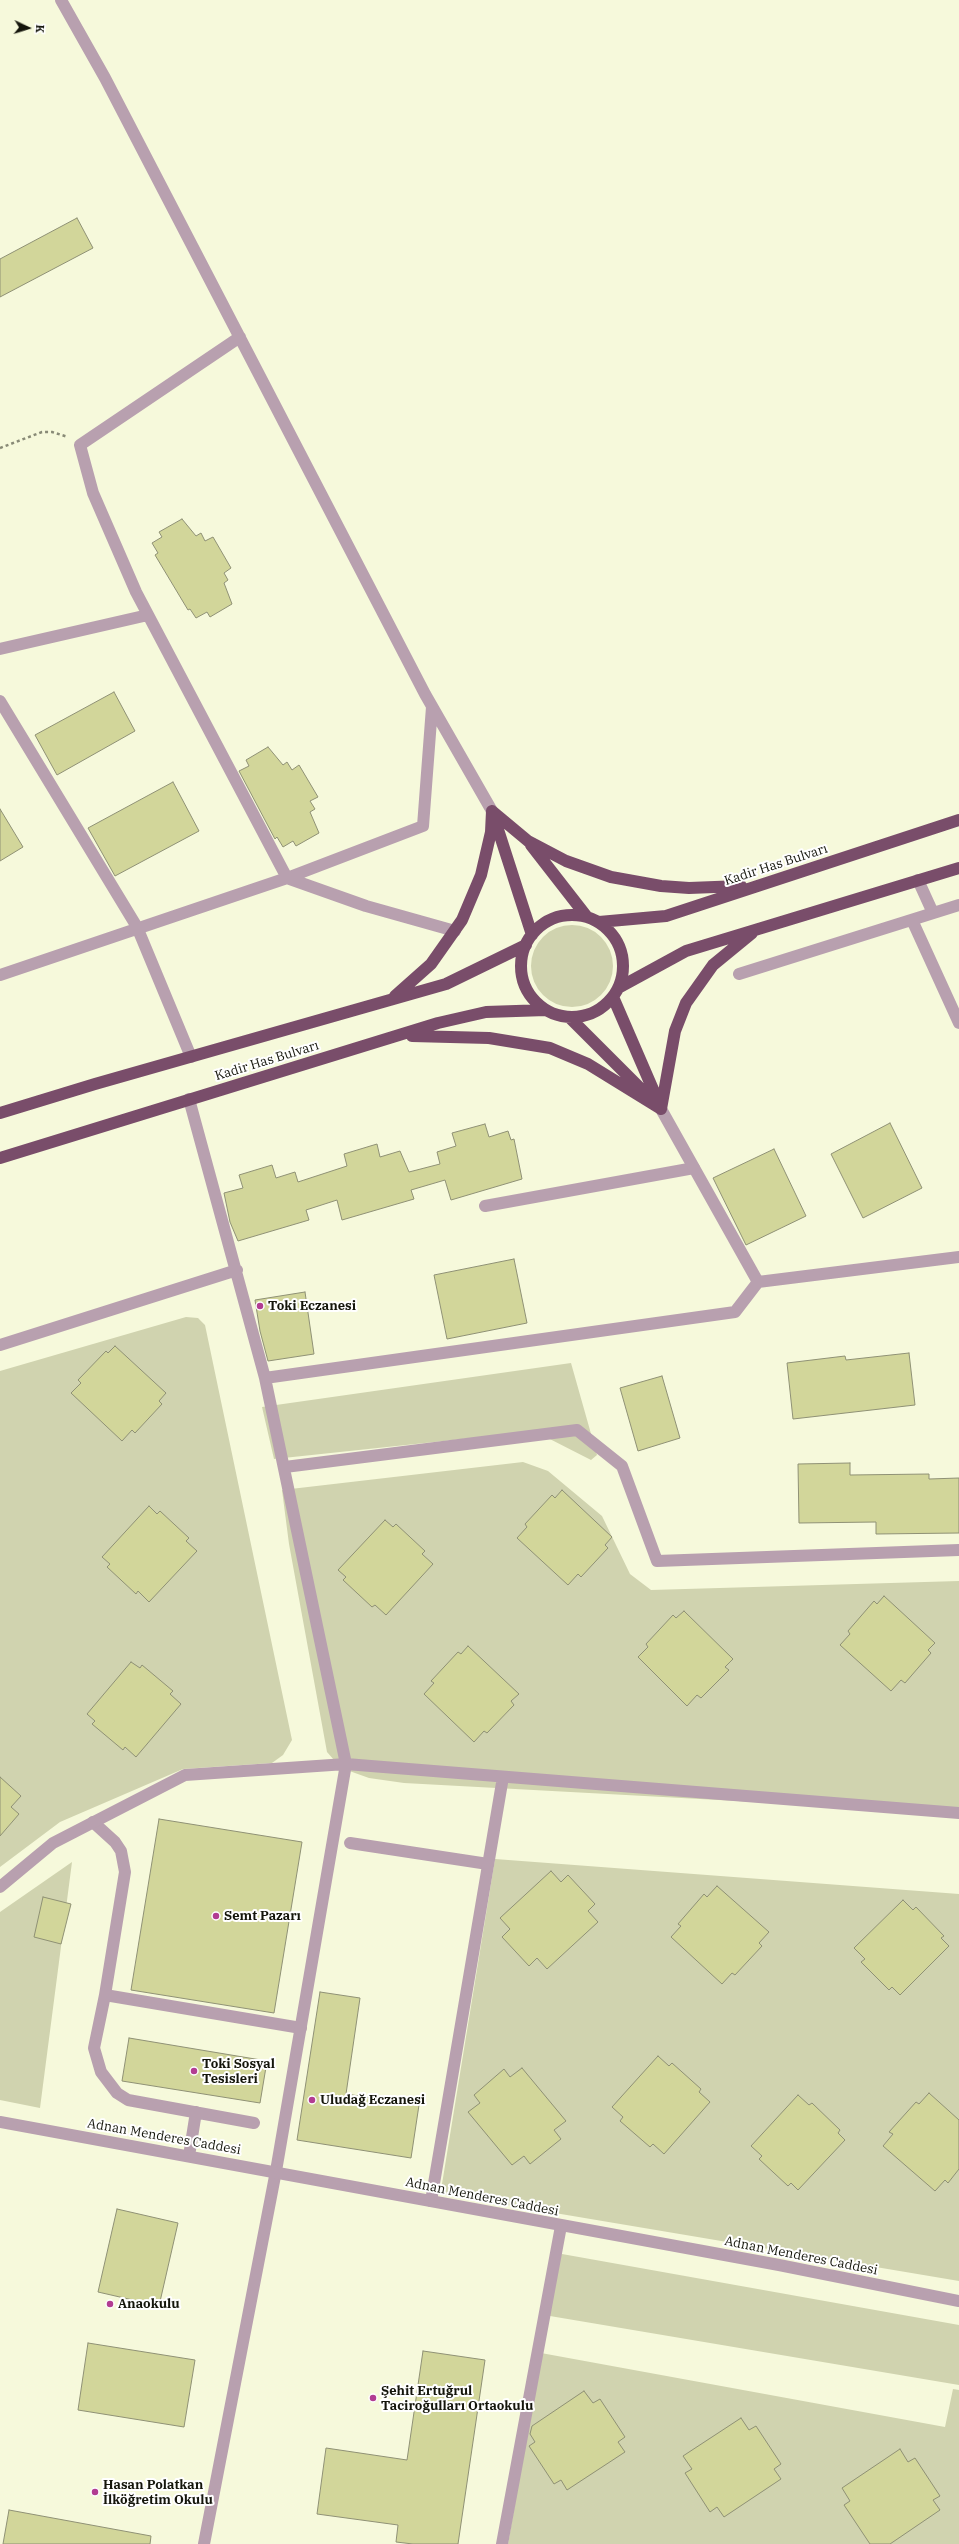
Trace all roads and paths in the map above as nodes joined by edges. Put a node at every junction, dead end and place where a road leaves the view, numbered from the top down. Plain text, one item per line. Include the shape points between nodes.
1 (61, 0) edge
2 (240, 337) junction
3 (80, 445) junction
4 (0, 448) edge
5 (148, 615) junction
6 (0, 649) edge
7 (0, 700) edge
8 (432, 707) junction
9 (492, 810) junction
10 (959, 820) edge
11 (528, 842) junction
12 (959, 868) edge
13 (287, 878) junction
14 (918, 880) junction
15 (774, 881) junction
16 (959, 905) edge
17 (933, 913) junction
18 (587, 917) junction
19 (912, 920) junction
20 (599, 922) junction
21 (137, 927) junction
22 (763, 927) junction
23 (455, 931) junction
24 (532, 934) junction
25 (526, 945) junction
26 (739, 974) dead end
27 (0, 975) edge
28 (620, 987) junction
29 (613, 998) junction
30 (390, 1000) junction
31 (546, 1010) junction
32 (570, 1018) junction
33 (959, 1023) edge
34 (395, 1036) junction
35 (190, 1057) junction
36 (189, 1099) junction
37 (661, 1109) junction
38 (0, 1113) edge
39 (0, 1158) edge
40 (694, 1168) junction
41 (485, 1206) dead end
42 (959, 1257) edge
43 (237, 1270) junction
44 (758, 1282) junction
45 (0, 1345) edge
46 (265, 1378) junction
47 (285, 1467) junction
48 (959, 1550) edge
49 (346, 1764) junction
50 (503, 1777) junction
51 (959, 1813) edge
52 (93, 1822) junction
53 (350, 1843) dead end
54 (488, 1864) junction
55 (0, 1887) edge
56 (105, 1995) junction
57 (301, 2028) junction
58 (196, 2112) junction
59 (0, 2122) edge
60 (254, 2123) dead end
61 (188, 2156) junction
62 (276, 2171) junction
63 (431, 2201) junction
64 (561, 2226) junction
65 (959, 2301) edge
66 (204, 2544) edge
67 (502, 2544) edge

1 - 2 street via 105,78
2 - 3 street
2 - 8 street
3 - 4 path via 62,434 42,432
3 - 5 street via 93,493
5 - 6 street
5 - 13 street
7 - 21 street
8 - 9 street
8 - 13 street via 423,826
9 - 11 highway
9 - 23 highway via 491,832 481,875 474,896
9 - 24 highway
10 - 15 highway, Kadir Has Bulvarı
11 - 15 highway via 588,870 636,883 718,888
11 - 18 highway
12 - 14 highway
13 - 21 street
13 - 23 street via 366,906
14 - 17 street
14 - 22 highway
15 - 20 highway, Kadir Has Bulvarı via 666,916
16 - 17 street
17 - 19 street
18 - 20 highway
18 - 24 highway via 575,914 551,919
19 - 26 street
19 - 33 street
20 - 28 highway via 616,939 621,950 623,975
21 - 27 street
21 - 35 street
22 - 28 highway via 686,951
22 - 37 highway via 745,938 713,965 686,1003 675,1031
23 - 30 highway via 431,964
24 - 25 highway
25 - 30 highway, Kadir Has Bulvarı via 466,976
25 - 31 highway via 522,957 523,982 529,993
28 - 29 highway
29 - 32 highway via 594,1013
29 - 37 highway
30 - 35 highway, Kadir Has Bulvarı
31 - 32 highway
31 - 34 highway, Kadir Has Bulvarı via 516,1010 462,1017
32 - 37 highway
34 - 36 highway, Kadir Has Bulvarı
34 - 37 highway via 481,1037 550,1048 588,1064
35 - 38 highway, Kadir Has Bulvarı
36 - 39 highway, Kadir Has Bulvarı
36 - 43 street
37 - 40 street
40 - 41 street
40 - 44 street
42 - 44 street
43 - 45 street
43 - 46 street
44 - 46 street via 735,1312
46 - 47 street
47 - 48 street via 577,1430 622,1466 657,1561
47 - 49 street
49 - 50 street
49 - 52 street via 185,1775
49 - 57 street
50 - 51 street
50 - 54 street
52 - 55 street via 53,1843
52 - 56 street via 121,1851 125,1872
53 - 54 street
54 - 63 street
56 - 57 street
56 - 58 street via 94,2048 101,2072 108,2083 128,2100
57 - 62 street
58 - 60 street
58 - 61 street
59 - 61 street, Adnan Menderes Caddesi
61 - 62 street, Adnan Menderes Caddesi
62 - 63 street, Adnan Menderes Caddesi
62 - 66 street
63 - 64 street, Adnan Menderes Caddesi
64 - 65 street, Adnan Menderes Caddesi via 779,2265
64 - 67 street

